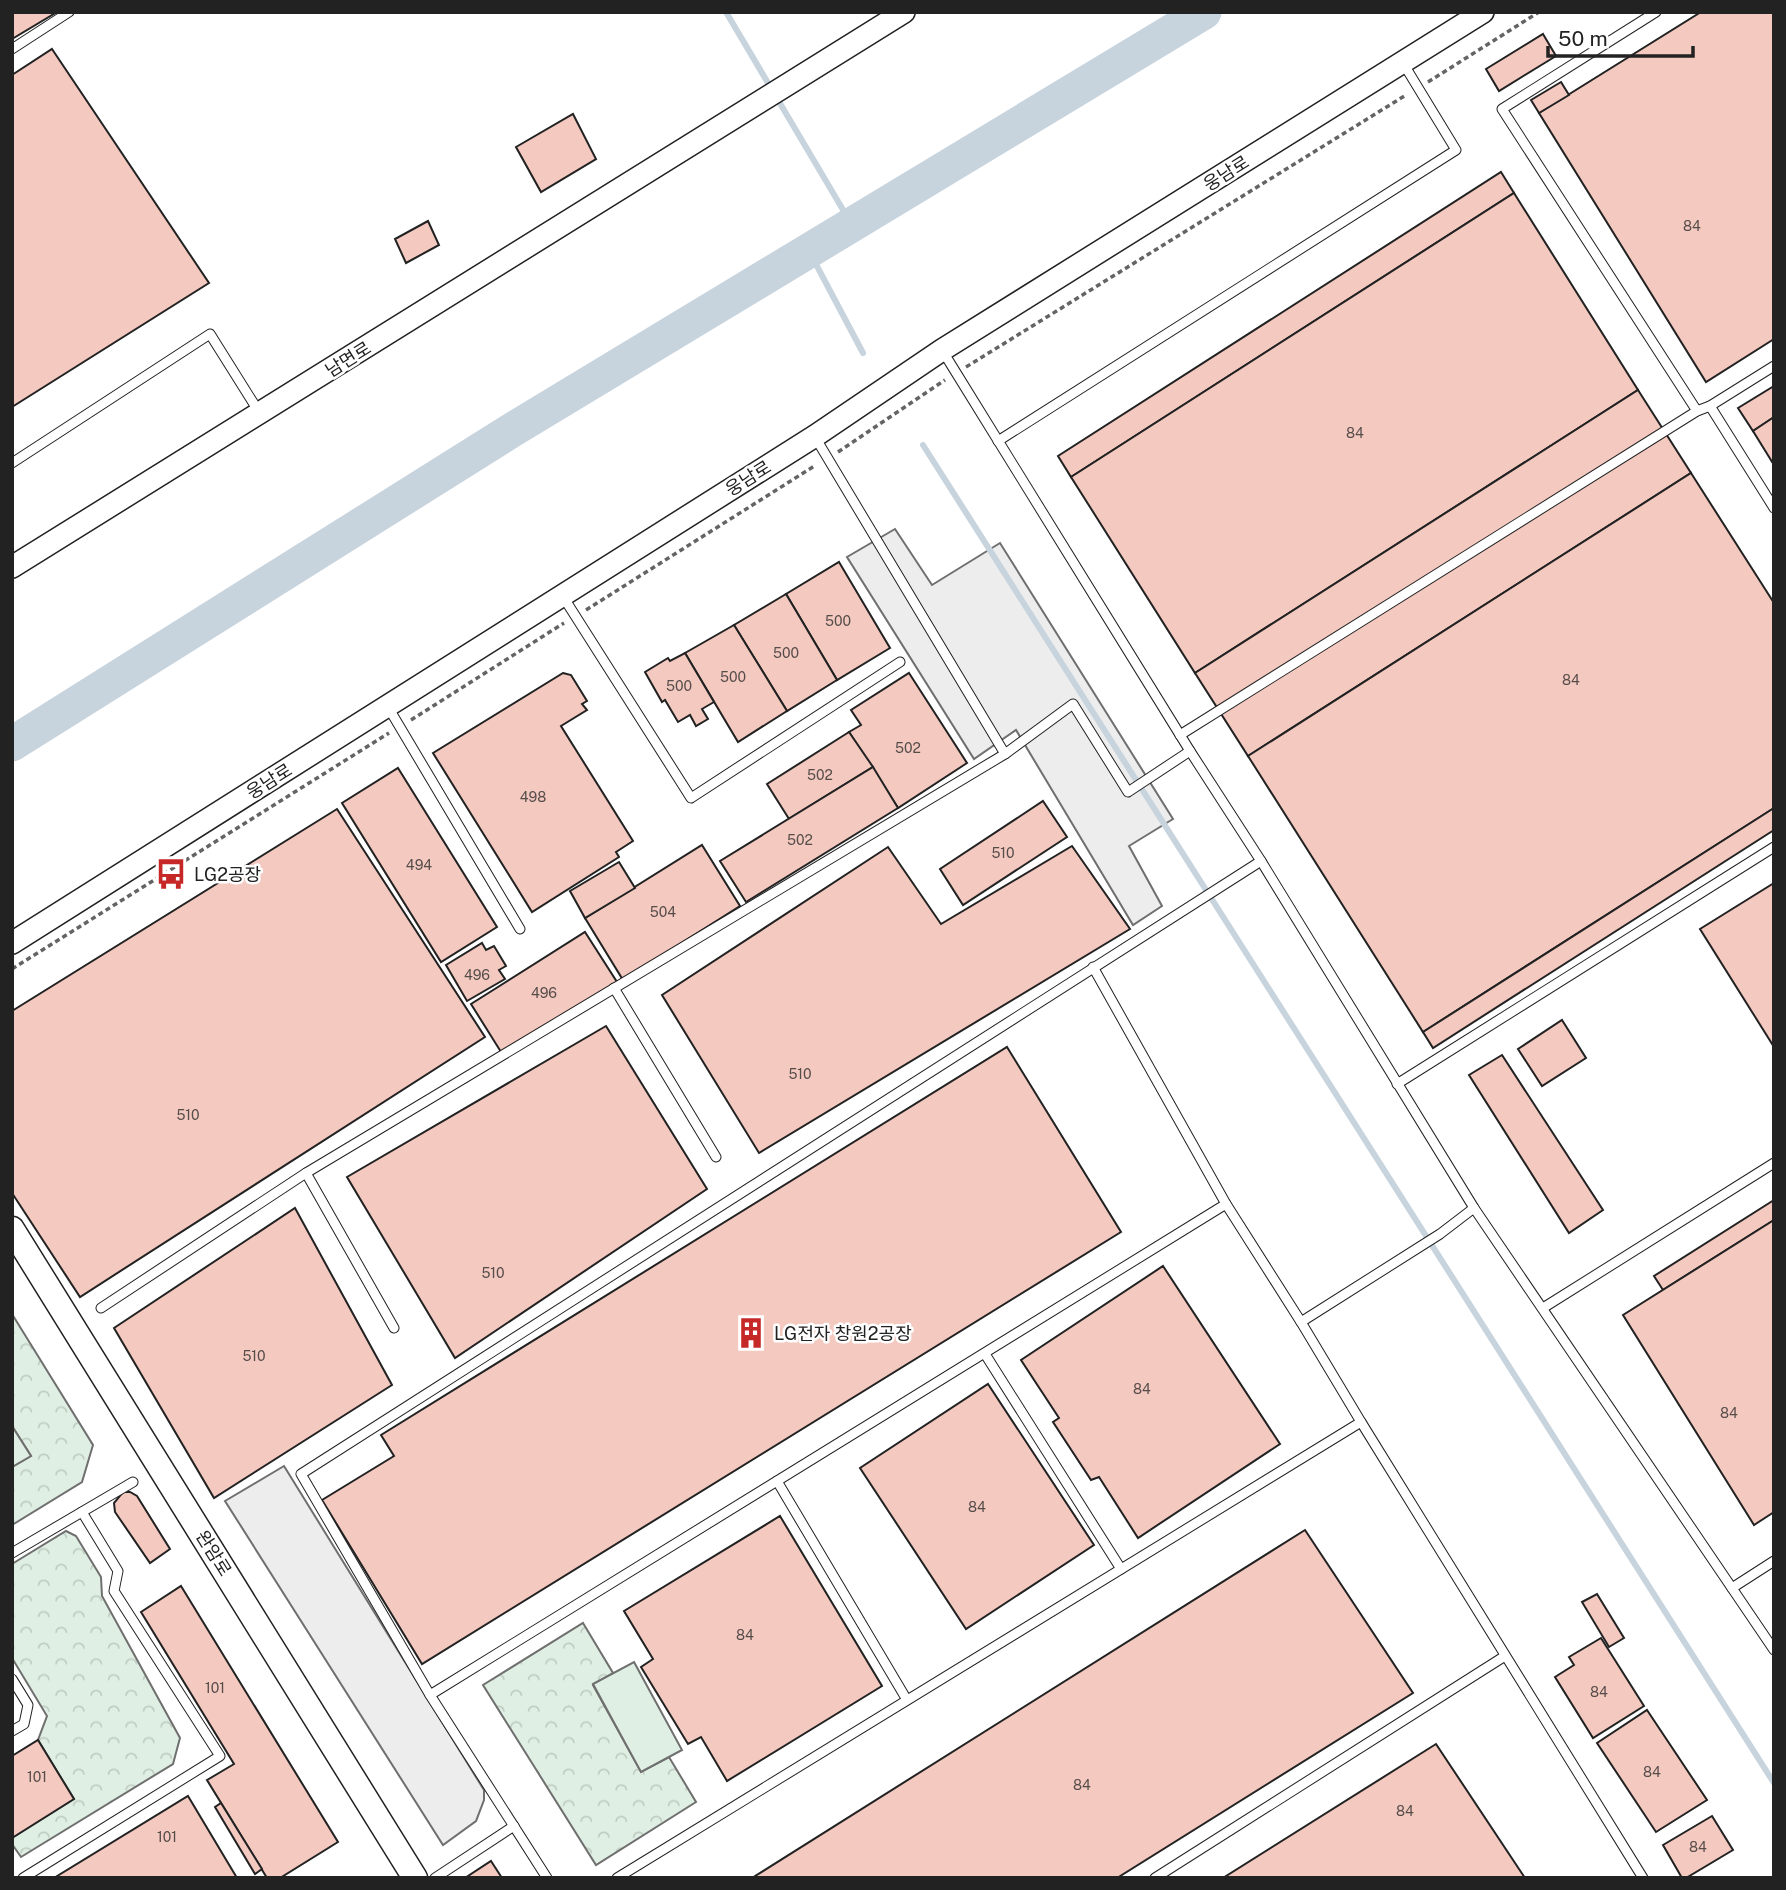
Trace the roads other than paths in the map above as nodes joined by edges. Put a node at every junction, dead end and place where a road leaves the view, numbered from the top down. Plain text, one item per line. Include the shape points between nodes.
1 (69, 12) edge
2 (904, 12) edge
3 (1483, 12) edge
4 (1656, 12) edge
5 (12, 49) edge
6 (1403, 64) junction
7 (942, 350) junction
8 (1774, 366) edge
9 (1710, 406) junction
10 (1697, 411) junction
11 (260, 413) junction
12 (815, 436) junction
13 (998, 441) junction
14 (12, 463) edge
15 (1774, 508) edge
16 (12, 567) edge
17 (562, 595) junction
18 (900, 662) dead end
19 (387, 706) junction
20 (1180, 735) junction
21 (1190, 751) junction
22 (1005, 754) junction
23 (1774, 847) edge
24 (1261, 861) junction
25 (520, 929) dead end
26 (12, 943) edge
27 (1093, 967) junction
28 (614, 988) junction
29 (1397, 1084) junction
30 (716, 1157) dead end
31 (1774, 1163) edge
32 (306, 1172) junction
33 (1226, 1204) junction
34 (1474, 1209) junction
35 (12, 1228) edge
36 (102, 1308) dead end
37 (1543, 1308) junction
38 (1301, 1322) junction
39 (394, 1328) dead end
40 (985, 1354) junction
41 (1360, 1422) junction
42 (777, 1480) junction
43 (133, 1482) dead end
44 (82, 1512) junction
45 (12, 1553) edge
46 (1774, 1561) edge
47 (1121, 1569) junction
48 (1732, 1588) junction
49 (1774, 1650) edge
50 (1506, 1656) junction
51 (12, 1679) edge
52 (430, 1695) junction
53 (907, 1700) junction
54 (12, 1731) edge
55 (514, 1826) junction
56 (23, 1878) edge
57 (415, 1878) edge
58 (435, 1878) edge
59 (547, 1878) edge
60 (617, 1878) edge
61 (1155, 1878) edge
62 (1643, 1878) edge

1 - 5 lane
2 - 11 street, 남면로
3 - 6 street, 웅남로
4 - 10 lane via 1502,109
6 - 7 street, 웅남로
6 - 13 lane via 1456,150
7 - 12 street, 웅남로
7 - 13 lane
8 - 9 lane
9 - 10 lane
9 - 15 lane
10 - 20 lane
11 - 14 lane via 210,334
11 - 16 street, 남면로
12 - 17 street, 웅남로
12 - 22 lane
13 - 20 lane
17 - 18 lane via 691,798
17 - 19 street, 웅남로
19 - 25 lane
19 - 26 street, 웅남로
20 - 21 lane
21 - 22 lane via 1128,792 1073,704
21 - 24 lane
22 - 28 lane
23 - 29 lane
24 - 27 lane
24 - 29 lane
27 - 33 lane
27 - 52 lane via 301,1474
28 - 30 lane
28 - 32 lane
29 - 34 lane
31 - 37 lane
32 - 36 lane
32 - 39 lane
33 - 38 lane
33 - 40 lane
34 - 37 lane
34 - 38 lane
35 - 57 main road, 완암로
37 - 48 lane
38 - 41 lane
40 - 42 lane
40 - 47 lane
41 - 47 lane
41 - 50 lane
42 - 52 lane
42 - 53 lane
43 - 44 lane
44 - 45 lane
44 - 56 lane via 118,1571 114,1591 220,1756
46 - 48 lane
47 - 53 lane
48 - 49 lane
50 - 61 lane
50 - 62 lane
51 - 54 lane via 28,1705 24,1724
52 - 55 lane
53 - 60 lane
55 - 58 lane
55 - 59 lane

